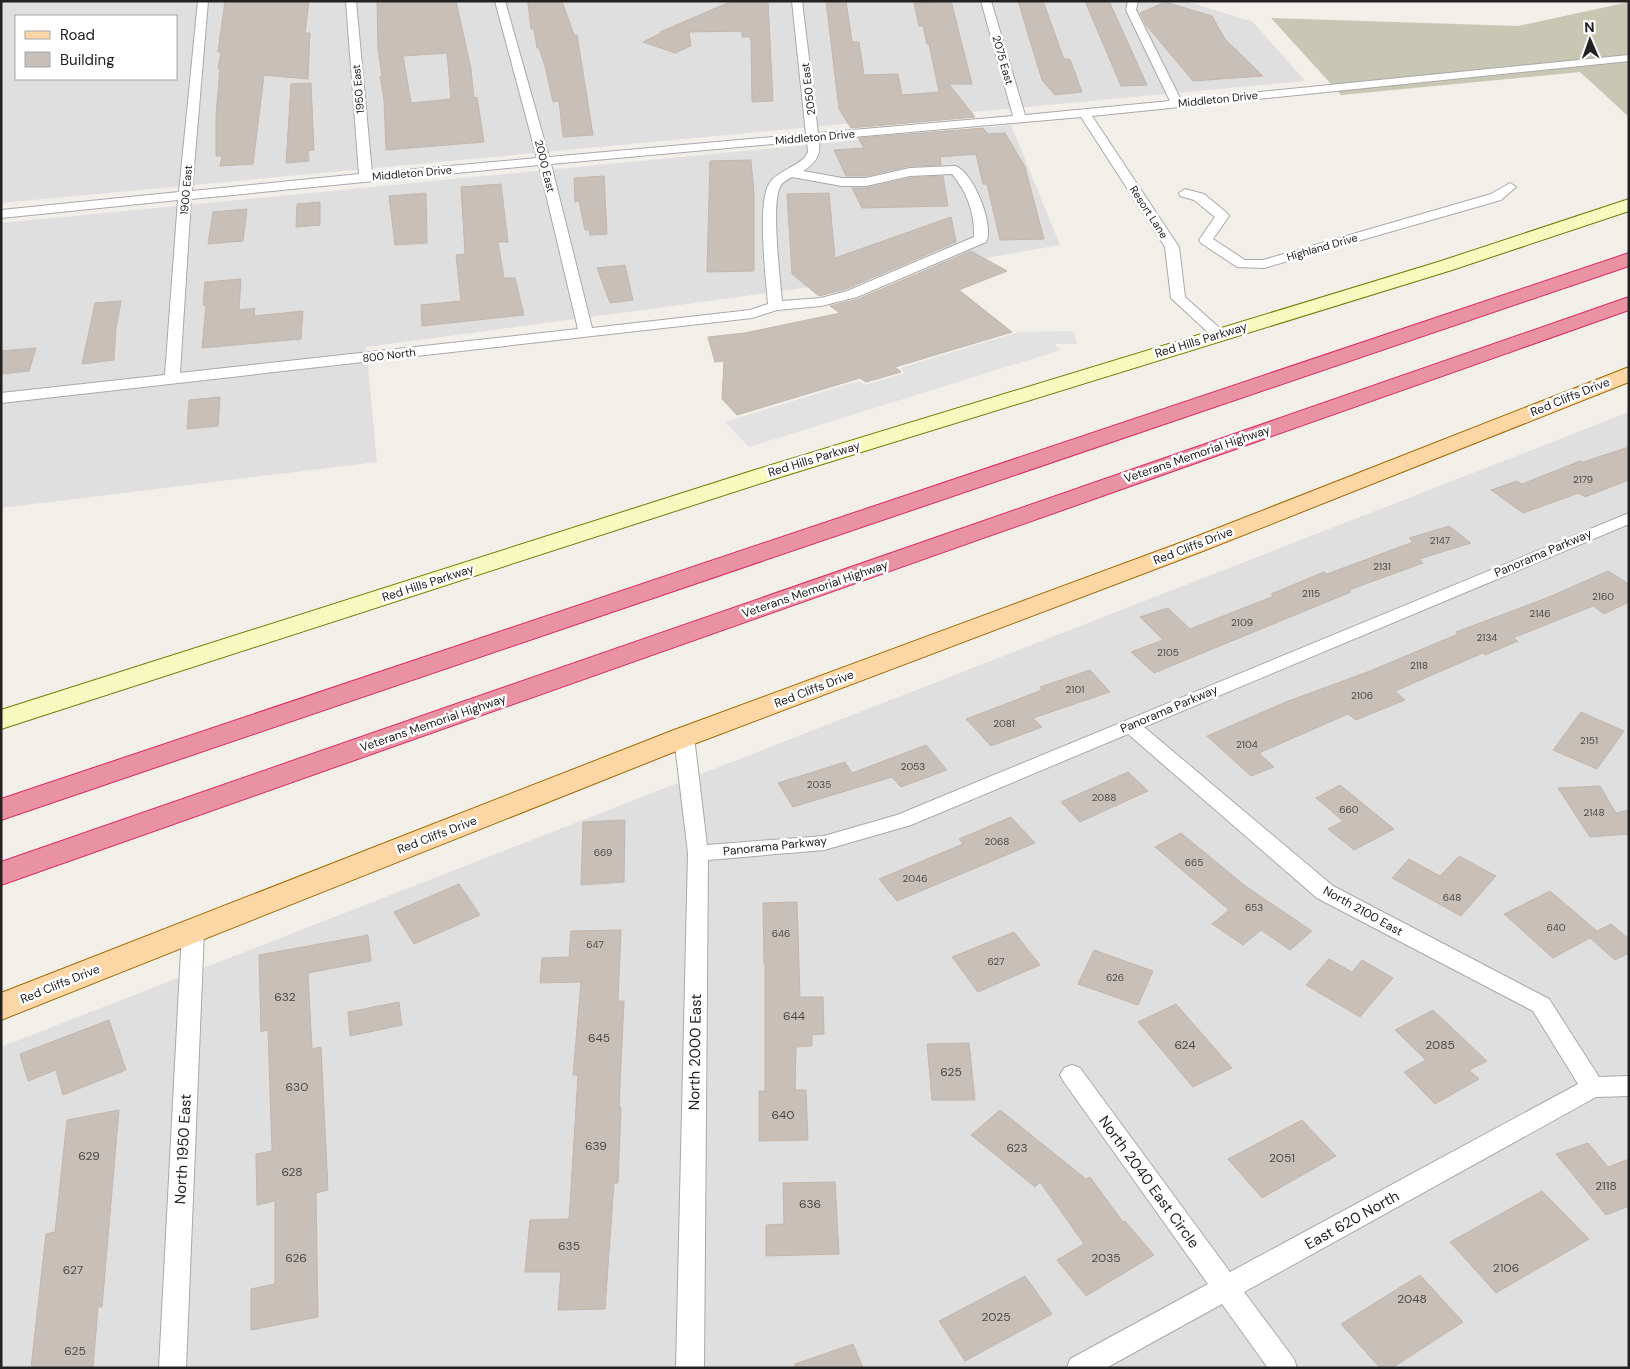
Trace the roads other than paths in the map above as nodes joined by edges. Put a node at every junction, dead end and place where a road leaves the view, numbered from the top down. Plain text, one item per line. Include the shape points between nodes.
1 (203, 1) edge
2 (350, 1) edge
3 (500, 1) edge
4 (797, 1) edge
5 (986, 1) edge
6 (1133, 1) edge
7 (1629, 58) edge
8 (1177, 103) junction
9 (1084, 113) junction
10 (1020, 118) junction
11 (813, 137) junction
12 (544, 161) junction
13 (792, 173) junction
14 (366, 177) junction
15 (1510, 187) dead end
16 (1185, 193) dead end
17 (185, 195) junction
18 (1629, 205) edge
19 (1, 214) edge
20 (1629, 259) edge
21 (1629, 303) edge
22 (775, 306) junction
23 (586, 333) junction
24 (1219, 335) junction
25 (1629, 374) edge
26 (172, 380) junction
27 (1, 398) edge
28 (1629, 518) edge
29 (1, 720) edge
30 (1130, 726) junction
31 (684, 738) junction
32 (1, 810) edge
33 (698, 853) junction
34 (1, 874) edge
35 (193, 930) junction
36 (1, 1007) edge
37 (1072, 1075) dead end
38 (1629, 1086) edge
39 (1593, 1087) junction
40 (1227, 1289) junction
41 (172, 1368) edge
42 (690, 1368) edge
43 (1080, 1368) edge
44 (1284, 1368) edge

1 - 17 street, 1900 East
2 - 14 street, 1950 East
3 - 12 street, 2000 East
4 - 11 street, 2050 East
5 - 10 street, 2075 East
6 - 8 street via 1131,10
7 - 8 street, Middleton Drive
8 - 9 street, Middleton Drive
9 - 10 street, Middleton Drive
9 - 24 street, Resort Lane via 1172,247 1178,298
10 - 11 street, Middleton Drive
11 - 12 street, Middleton Drive
11 - 13 street, 2050 East via 811,161
12 - 14 street, Middleton Drive
12 - 23 street, 2000 East
13 - 22 street, 2050 East via 779,180 770,206
13 - 22 street, 800 North via 842,182 866,182 910,172 955,170 975,197 982,229 981,240 852,294 821,302
14 - 17 street, Middleton Drive
15 - 16 street, Highland Drive via 1496,197 1264,264 1242,264 1206,240 1222,216 1199,197
17 - 19 street, Middleton Drive
17 - 26 street, 1900 East
18 - 24 main road, Red Hills Parkway via 1445,266
20 - 32 highway
21 - 34 highway, Veterans Memorial Highway
22 - 23 street, 800 North via 752,314
23 - 26 street, 800 North
24 - 29 main road, Red Hills Parkway via 756,478
25 - 31 main road, Red Cliffs Drive via 1194,546
26 - 27 street, 800 North
28 - 30 street, Panorama Parkway
30 - 33 street, Panorama Parkway via 904,820 824,842
30 - 39 street, North 2100 East via 1325,892 1542,1005
31 - 33 street, North 2000 East
31 - 35 main road, Red Cliffs Drive
33 - 42 street, North 2000 East
35 - 36 main road, Red Cliffs Drive
35 - 41 street, North 1950 East
37 - 40 street, North 2040 East Circle
38 - 39 street, East 620 North
39 - 40 street, East 620 North
40 - 43 street, East 620 North
40 - 44 street

